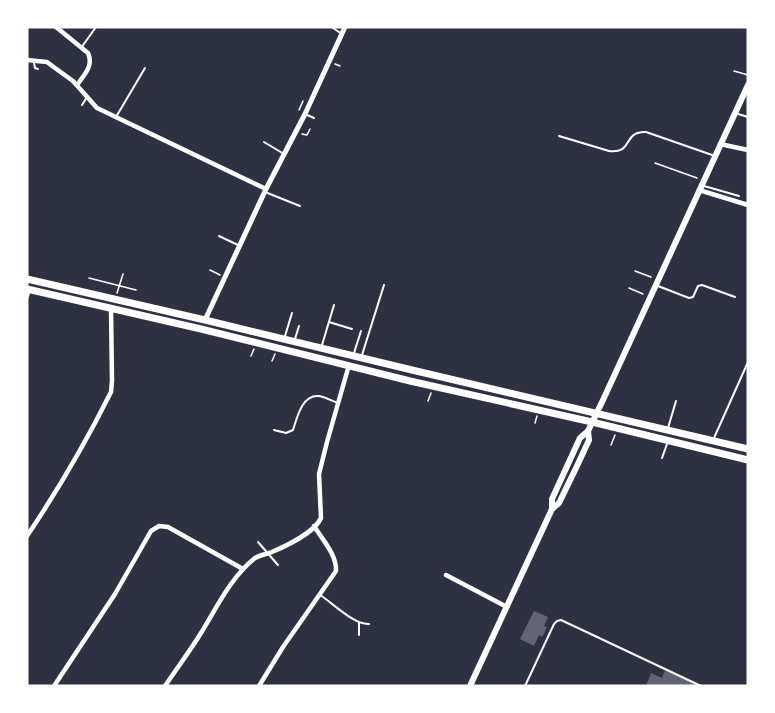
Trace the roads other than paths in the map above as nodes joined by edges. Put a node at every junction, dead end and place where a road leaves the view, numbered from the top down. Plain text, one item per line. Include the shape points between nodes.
1 (56, 27) edge
2 (96, 27) edge
3 (345, 27) edge
4 (333, 28) edge
5 (342, 34) junction
6 (81, 48) junction
7 (27, 60) edge
8 (34, 60) junction
9 (145, 68) dead end
10 (38, 69) dead end
11 (77, 85) junction
12 (748, 85) edge
13 (746, 93) edge
14 (87, 97) junction
15 (82, 105) dead end
16 (735, 113) junction
17 (305, 114) junction
18 (116, 117) junction
19 (748, 117) edge
20 (314, 118) dead end
21 (559, 136) dead end
22 (264, 142) dead end
23 (720, 144) junction
24 (748, 150) edge
25 (284, 154) junction
26 (715, 156) junction
27 (701, 185) junction
28 (265, 190) junction
29 (739, 196) dead end
30 (748, 205) edge
31 (300, 206) dead end
32 (219, 236) dead end
33 (240, 246) junction
34 (27, 279) edge
35 (657, 282) junction
36 (384, 285) dead end
37 (29, 289) edge
38 (735, 297) dead end
39 (27, 300) edge
40 (334, 305) dead end
41 (111, 308) junction
42 (292, 313) dead end
43 (205, 320) junction
44 (329, 322) junction
45 (299, 326) dead end
46 (352, 329) dead end
47 (361, 331) dead end
48 (284, 339) junction
49 (295, 342) junction
50 (321, 348) junction
51 (357, 357) junction
52 (748, 362) edge
53 (349, 365) junction
54 (676, 401) dead end
55 (338, 403) junction
56 (596, 413) junction
57 (592, 422) junction
58 (274, 430) dead end
59 (668, 430) junction
60 (668, 441) junction
61 (713, 441) junction
62 (748, 449) edge
63 (662, 458) dead end
64 (748, 460) edge
65 (314, 526) junction
66 (27, 536) edge
67 (258, 542) dead end
68 (268, 553) junction
69 (278, 566) dead end
70 (243, 570) junction
71 (446, 575) dead end
72 (320, 595) junction
73 (507, 607) junction
74 (359, 623) junction
75 (369, 624) dead end
76 (359, 635) dead end
77 (54, 686) edge
78 (165, 686) edge
79 (259, 686) edge
80 (470, 686) edge
81 (525, 686) edge
82 (701, 686) edge

1 - 6 street
2 - 6 lane
3 - 5 street
4 - 5 lane
5 - 17 street
6 - 11 street via 88,53 90,66
7 - 8 street
8 - 10 lane
8 - 11 street via 47,62
9 - 18 lane
11 - 14 street
12 - 13 main road
13 - 16 main road
14 - 15 lane
14 - 18 street
16 - 19 lane
16 - 23 main road
17 - 20 lane
17 - 25 street
18 - 28 street
21 - 26 lane via 616,152 625,147 632,135 646,132
22 - 25 lane
23 - 24 street
23 - 26 main road
25 - 28 street
26 - 27 main road
27 - 29 lane
27 - 30 street
27 - 35 main road
28 - 31 lane
28 - 33 street
32 - 33 lane
33 - 43 street
34 - 43 highway
35 - 38 lane via 690,298 702,285
35 - 56 main road
36 - 51 lane
37 - 39 lane
37 - 41 highway
40 - 44 lane
41 - 53 highway
41 - 66 street via 111,392 73,464
42 - 48 lane
43 - 48 highway
44 - 46 lane
44 - 50 lane
45 - 49 lane
47 - 51 lane
48 - 49 highway
49 - 50 highway
50 - 51 highway
51 - 56 highway
52 - 61 lane
53 - 55 street
53 - 57 highway
54 - 59 lane
55 - 58 lane via 312,397 300,410 293,430
55 - 65 street via 319,474 321,518
56 - 57 main road
56 - 59 highway
57 - 60 highway
57 - 73 main road via 589,440
59 - 61 highway
60 - 63 lane
60 - 64 highway
61 - 62 highway
65 - 68 street
65 - 72 street via 336,564 333,577
67 - 68 lane
68 - 69 lane
68 - 70 street
70 - 77 street via 168,527 159,526 151,531
70 - 78 street
71 - 73 street
72 - 74 lane
72 - 79 street
73 - 80 main road
74 - 75 lane
74 - 76 lane
81 - 82 lane via 554,624 561,620

